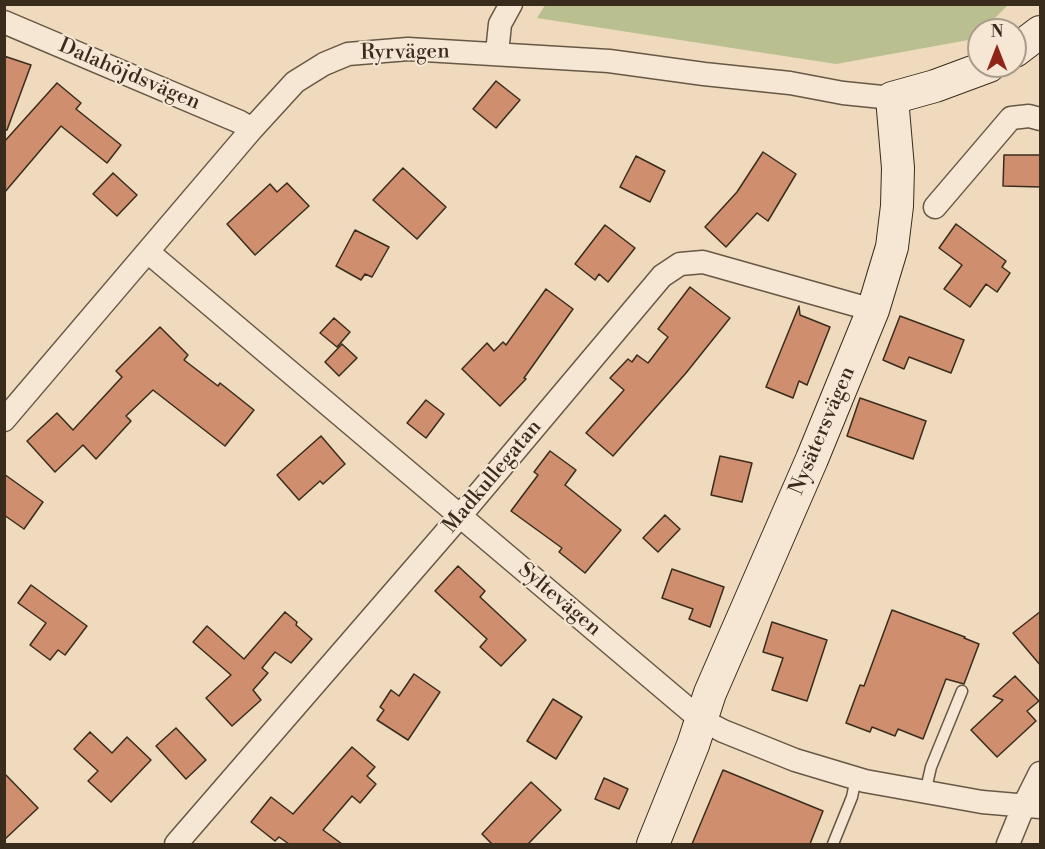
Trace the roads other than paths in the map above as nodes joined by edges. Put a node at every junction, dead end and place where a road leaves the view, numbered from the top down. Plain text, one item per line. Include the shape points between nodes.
1 (511, 4) edge
2 (4, 22) edge
3 (1041, 32) edge
4 (1027, 42) edge
5 (497, 53) junction
6 (967, 74) edge
7 (892, 98) junction
8 (1041, 119) edge
9 (252, 129) junction
10 (935, 207) dead end
11 (143, 247) junction
12 (873, 310) junction
13 (4, 420) edge
14 (460, 516) junction
15 (962, 691) dead end
16 (700, 719) junction
17 (1041, 773) edge
18 (856, 778) junction
19 (925, 794) junction
20 (1032, 806) edge
21 (176, 844) edge
22 (652, 844) edge
23 (833, 844) edge
24 (1008, 844) edge

1 - 5 street via 500,24
2 - 9 street, Dalahöjdsvägen
3 - 4 street
5 - 7 street, Ryrvägen via 609,61
5 - 9 street, Ryrvägen via 408,49 348,54 295,82
6 - 7 street
7 - 12 street, Nysätersvägen via 897,206 892,247
8 - 10 street via 1011,118
9 - 11 street, Ryrvägen
11 - 13 street, Ryrvägen
11 - 14 street, Syltevägen
12 - 14 street, Madkullegatan via 703,262 680,264 662,276
12 - 16 street, Nysätersvägen
14 - 16 street, Syltevägen
14 - 21 street, Madkullegatan
15 - 19 lane via 931,766
16 - 18 street, Syltevägen via 785,756
16 - 22 street, Nysätersvägen
17 - 20 street
18 - 19 street, Syltevägen
18 - 23 lane
19 - 20 street, Syltevägen
20 - 24 street

